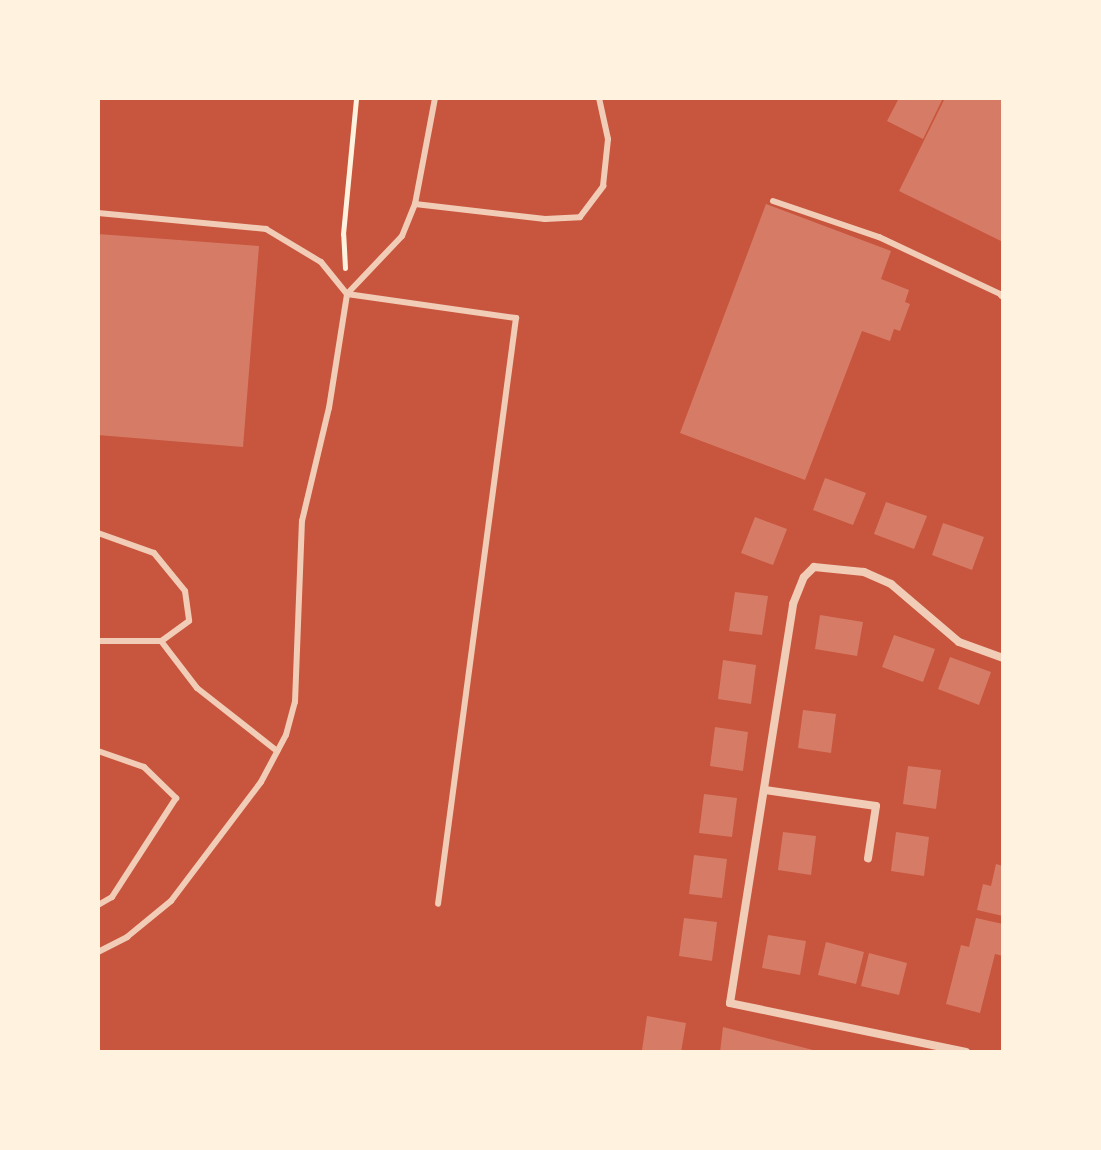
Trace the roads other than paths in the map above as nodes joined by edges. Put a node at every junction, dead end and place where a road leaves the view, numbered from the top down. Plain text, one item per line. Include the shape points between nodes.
1 (435, 98) edge
2 (599, 98) edge
3 (773, 201) dead end
4 (415, 204) junction
5 (98, 213) edge
6 (347, 294) junction
7 (1002, 296) edge
8 (98, 533) edge
9 (98, 641) edge
10 (161, 641) junction
11 (1003, 658) edge
12 (98, 751) edge
13 (277, 751) junction
14 (765, 790) junction
15 (868, 858) dead end
16 (438, 904) dead end
17 (98, 905) edge
18 (98, 952) edge
19 (966, 1052) edge

1 - 4 lane
2 - 4 lane via 608,139 603,186 580,217 545,219
3 - 7 lane via 879,237
4 - 6 lane via 392,251
5 - 6 lane via 266,229 321,262
6 - 13 lane via 329,408 302,521 295,702
6 - 16 lane via 516,318
8 - 10 lane via 154,553 185,591 189,621
9 - 10 lane
10 - 13 lane via 197,688
11 - 14 street via 959,642 891,584 864,572 814,567 793,604
12 - 17 lane via 144,767 176,798 112,897
13 - 18 lane via 227,831 171,901 127,937
14 - 15 street via 876,806
14 - 19 street via 730,1003

